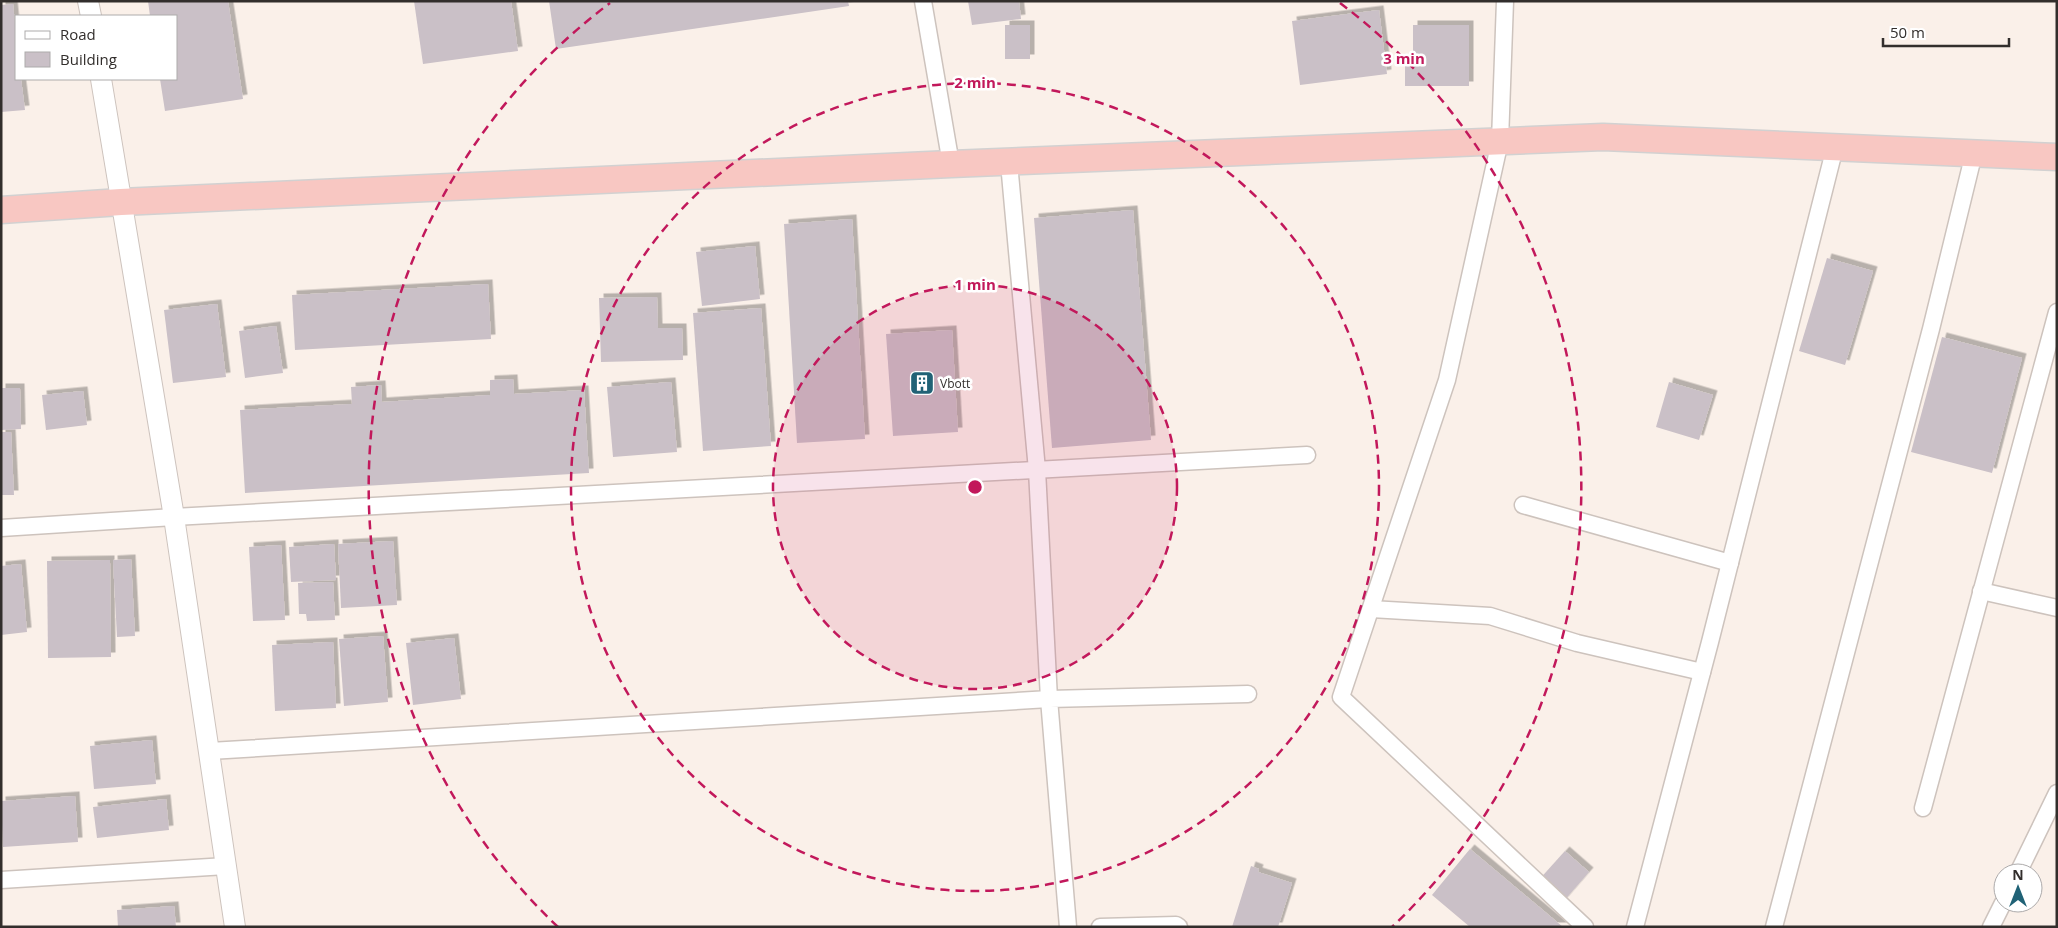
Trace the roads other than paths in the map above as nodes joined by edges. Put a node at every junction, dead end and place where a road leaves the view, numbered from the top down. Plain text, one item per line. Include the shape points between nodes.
1 (88, 1) edge
2 (923, 1) edge
3 (1505, 1) edge
4 (91, 15) edge
5 (101, 80) edge
6 (1500, 141) junction
7 (1836, 147) junction
8 (1974, 154) junction
9 (2057, 157) edge
10 (1008, 163) junction
11 (951, 164) junction
12 (121, 202) junction
13 (1, 210) edge
14 (2057, 312) edge
15 (1307, 455) dead end
16 (1037, 470) junction
17 (1523, 505) dead end
18 (174, 517) junction
19 (1, 528) edge
20 (1730, 562) junction
21 (1981, 591) junction
22 (2057, 608) edge
23 (1371, 609) junction
24 (1702, 672) junction
25 (1248, 694) dead end
26 (1049, 699) junction
27 (210, 751) junction
28 (2055, 802) edge
29 (1923, 808) dead end
30 (2023, 863) edge
31 (226, 866) junction
32 (1, 880) edge
33 (1998, 913) edge
34 (235, 927) edge
35 (1068, 927) edge
36 (1100, 927) edge
37 (1179, 927) edge
38 (1584, 927) edge
39 (1635, 927) edge
40 (1774, 927) edge
41 (1991, 927) edge

1 - 4 street
2 - 11 street
3 - 6 street
5 - 12 street
6 - 7 highway via 1603,137
6 - 10 highway
6 - 23 street via 1446,380
7 - 8 highway
7 - 20 street
8 - 9 highway
8 - 40 street
10 - 11 highway
10 - 16 street
11 - 12 highway
12 - 13 highway
12 - 18 street
14 - 21 street
15 - 16 street
16 - 18 street
16 - 26 street
17 - 20 street
18 - 19 street
18 - 27 street
20 - 24 street
21 - 22 street
21 - 29 street
23 - 24 street via 1490,616 1577,643
23 - 38 street via 1341,698
24 - 39 street
25 - 26 street
26 - 27 street
26 - 35 street
27 - 31 street
28 - 30 street
31 - 32 street
31 - 34 street
33 - 41 street
36 - 37 street

